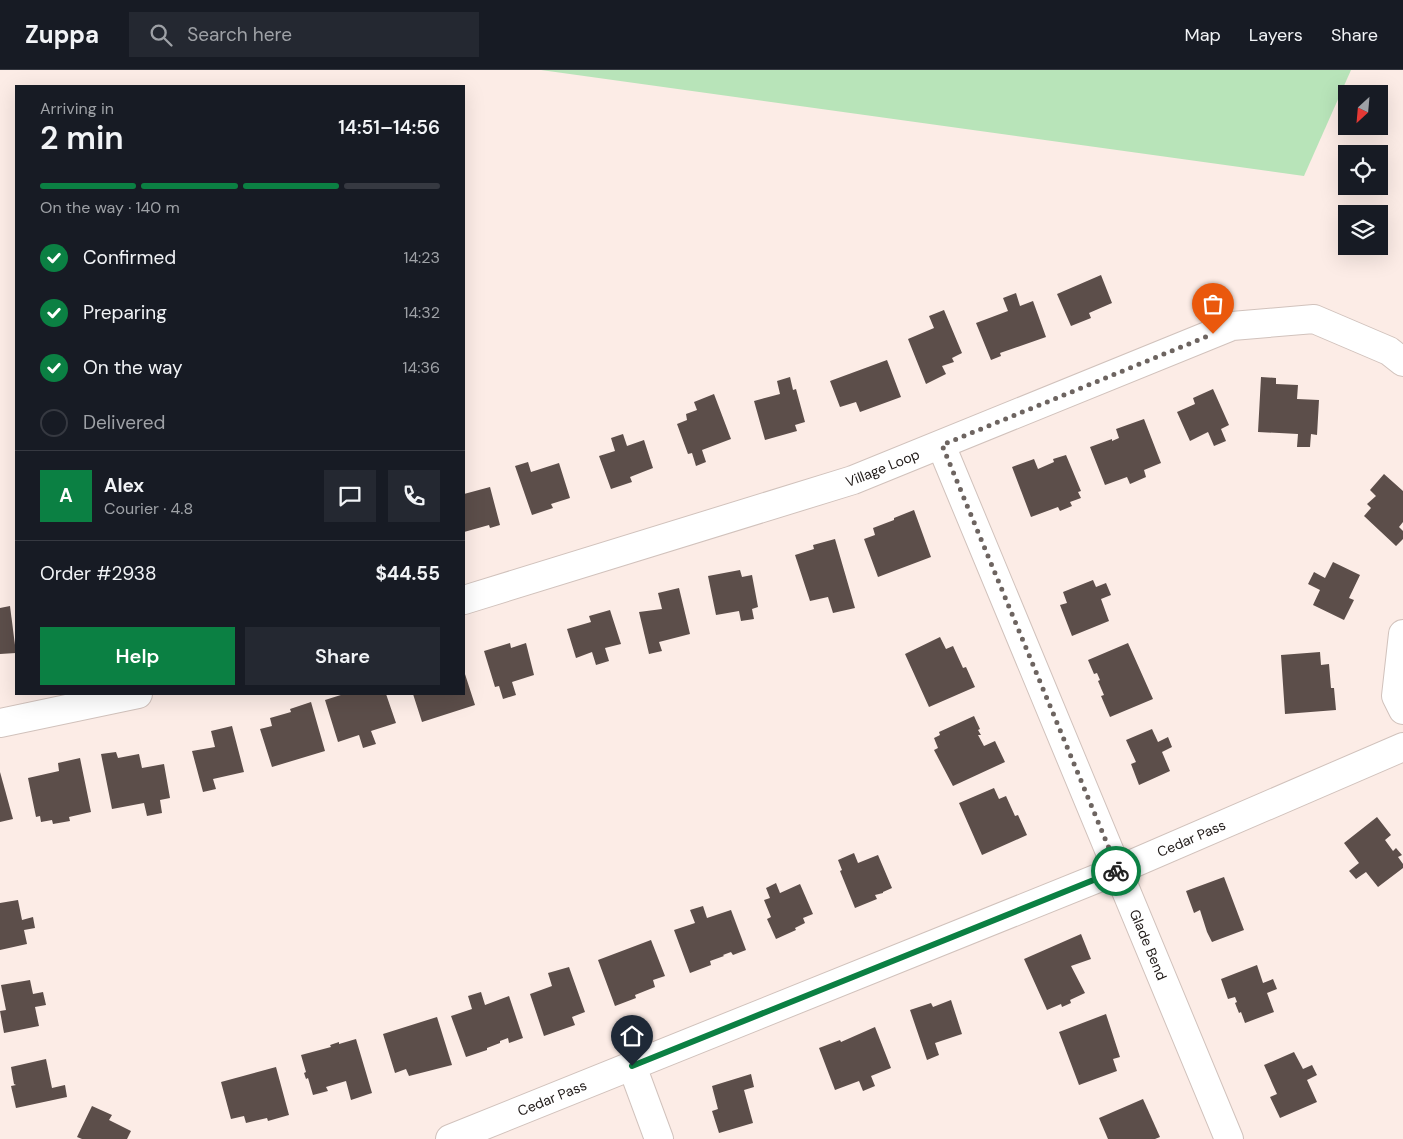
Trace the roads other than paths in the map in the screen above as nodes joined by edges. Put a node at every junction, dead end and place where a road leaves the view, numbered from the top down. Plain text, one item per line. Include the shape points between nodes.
1 (1403, 362) edge
2 (942, 445) junction
3 (465, 600) edge
4 (1403, 634) edge
5 (133, 695) edge
6 (1403, 710) edge
7 (0, 723) edge
8 (1403, 747) edge
9 (1118, 870) junction
10 (632, 1066) junction
11 (450, 1139) edge
12 (659, 1139) edge
13 (1229, 1139) edge

1 - 2 street, Village Loop via 1389,351 1314,319 1232,326
2 - 3 street, Village Loop via 854,480
2 - 9 street, Glade Bend
4 - 6 street via 1396,696
5 - 7 street
8 - 9 street, Cedar Pass
9 - 10 street, Cedar Pass
9 - 13 street, Glade Bend
10 - 11 street, Cedar Pass
10 - 12 street

